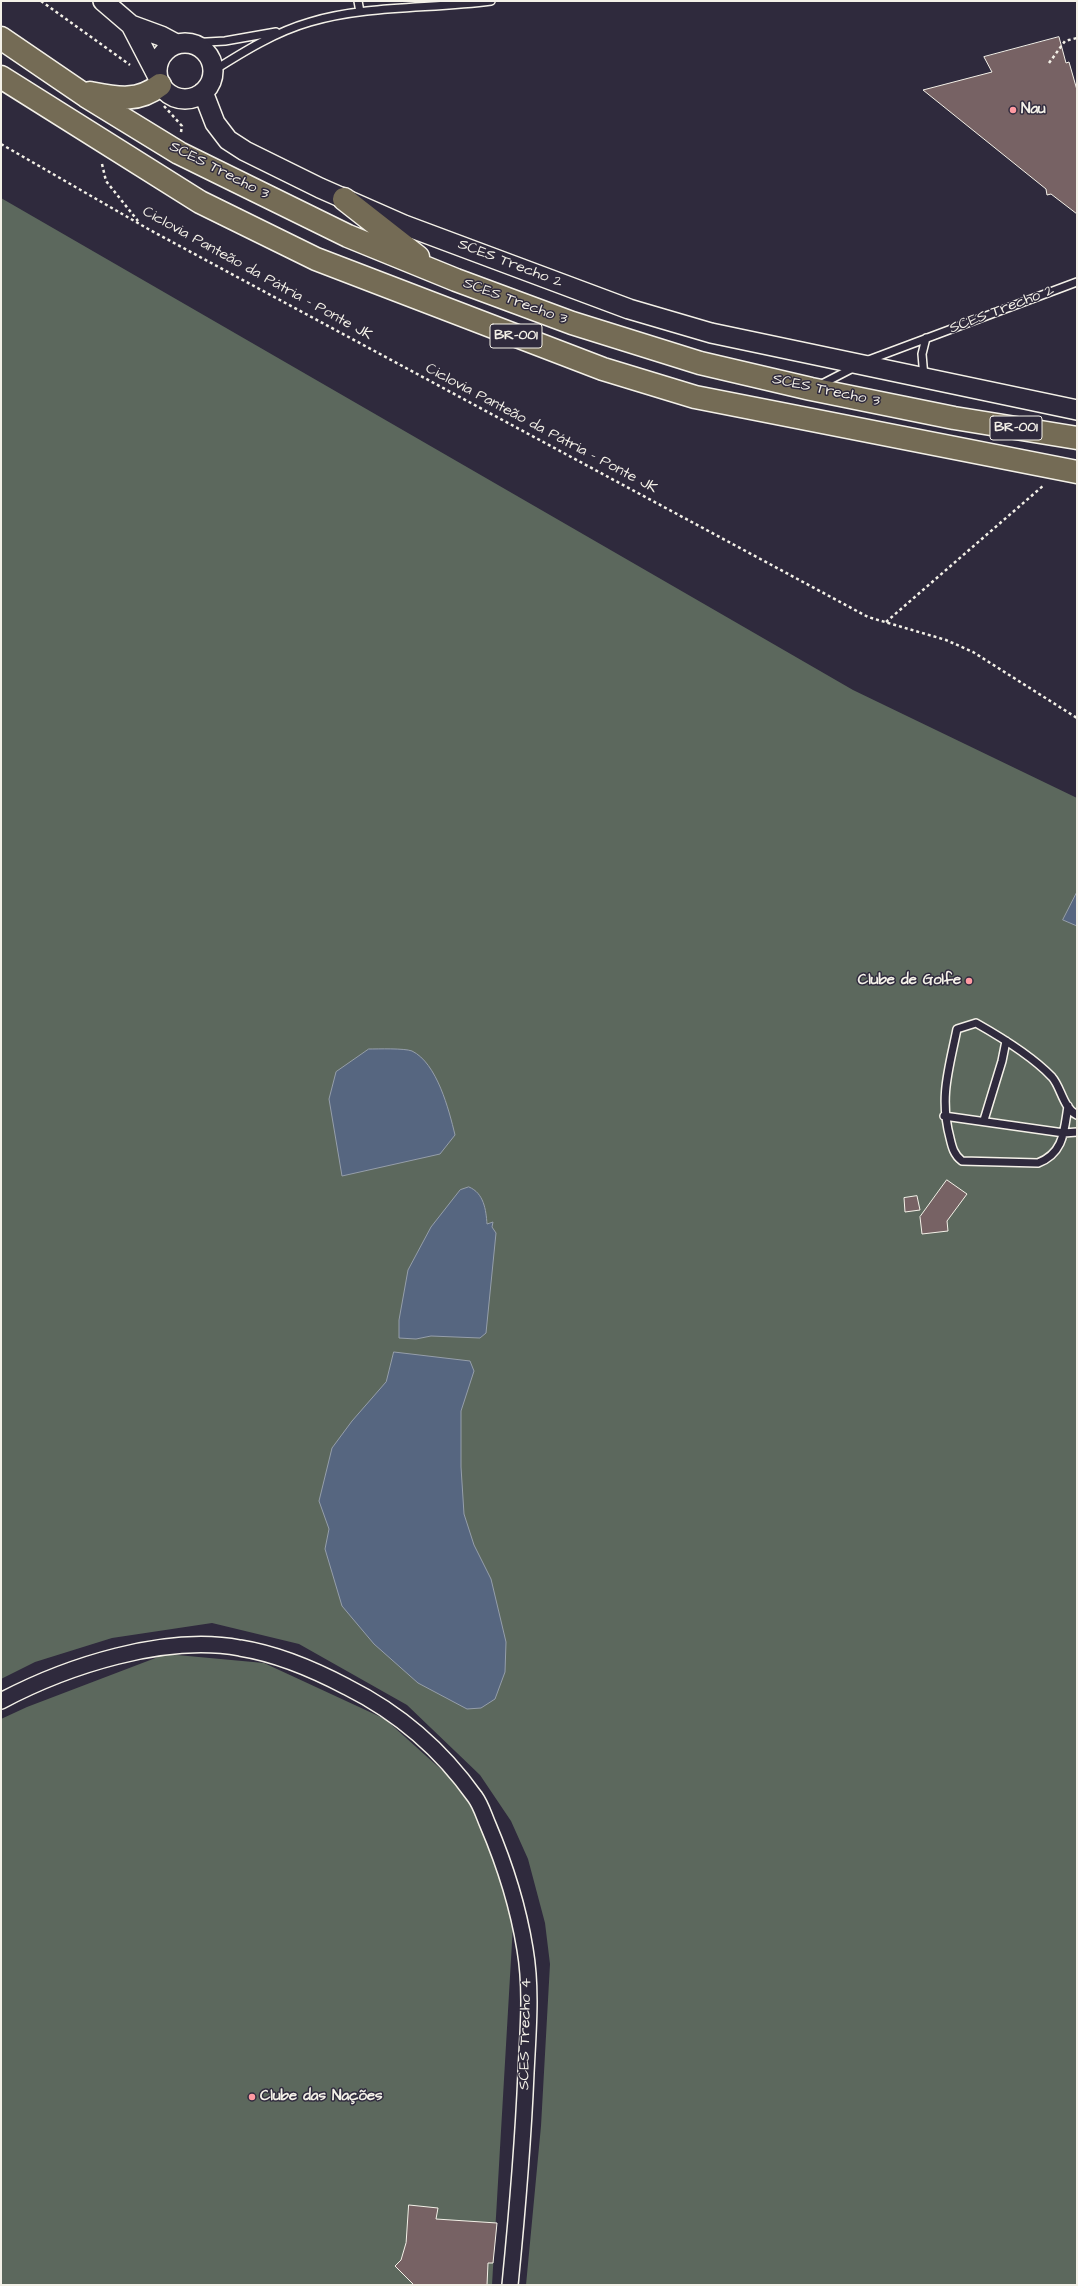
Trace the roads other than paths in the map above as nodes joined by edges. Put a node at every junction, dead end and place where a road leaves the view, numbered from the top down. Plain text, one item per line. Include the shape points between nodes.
1 (103, 1) edge
2 (358, 1) edge
3 (491, 1) edge
4 (435, 4) edge
5 (360, 12) junction
6 (131, 25) junction
7 (285, 31) junction
8 (1, 38) edge
9 (182, 44) junction
10 (213, 71) junction
11 (1, 77) edge
12 (157, 84) junction
13 (80, 92) junction
14 (203, 92) junction
15 (344, 199) junction
16 (438, 273) junction
17 (1077, 282) edge
18 (926, 338) junction
19 (858, 365) junction
20 (925, 379) junction
21 (812, 389) junction
22 (1077, 410) edge
23 (1077, 438) edge
24 (1069, 471) edge
25 (1006, 1041) junction
26 (1068, 1106) junction
27 (1077, 1115) edge
28 (944, 1116) junction
29 (984, 1120) junction
30 (1064, 1132) junction
31 (1077, 1132) edge
32 (1, 1701) edge
33 (510, 2285) edge

1 - 6 street
2 - 5 lane
3 - 4 lane
4 - 5 lane
5 - 7 lane via 316,21
6 - 9 street
6 - 12 street
7 - 9 lane via 225,41
7 - 10 lane
8 - 13 highway, SCES Trecho 3 / BR-001
9 - 10 street via 198,46 211,61
9 - 12 street via 165,51 158,62
10 - 14 street via 210,82
11 - 24 highway, SCES Trecho 3 / BR-001 via 200,202 316,259 603,369 695,397
12 - 13 highway via 136,98 125,99
12 - 14 street via 170,95 181,98 193,98
13 - 16 highway, SCES Trecho 3 / BR-001 via 179,153 348,236
14 - 15 street, SCES Trecho 2 via 215,123 228,140 245,151
15 - 16 highway
15 - 19 street, SCES Trecho 2 via 404,225 629,309 711,333
16 - 21 highway, SCES Trecho 3 / BR-001 via 614,338 700,363
17 - 18 lane, SCES Trecho 2
18 - 19 lane, SCES Trecho 2 via 880,354
18 - 20 lane via 922,360
19 - 20 street
19 - 21 lane, SCES Trecho 2
20 - 22 street
21 - 23 highway, SCES Trecho 3 / BR-001 via 954,418
25 - 26 lane via 1052,1077
25 - 28 lane via 976,1023 957,1029 945,1089
25 - 29 lane
26 - 27 lane
26 - 30 lane
28 - 29 lane
28 - 30 lane via 953,1152 967,1163 1038,1163 1055,1154
29 - 30 lane
30 - 31 lane
32 - 33 street, SCES Trecho 4 via 32,1686 93,1663 157,1648 190,1645 237,1647 290,1660 358,1692 398,1716 440,1756 476,1798 499,1850 513,1894 525,1949 530,1994 522,2151

